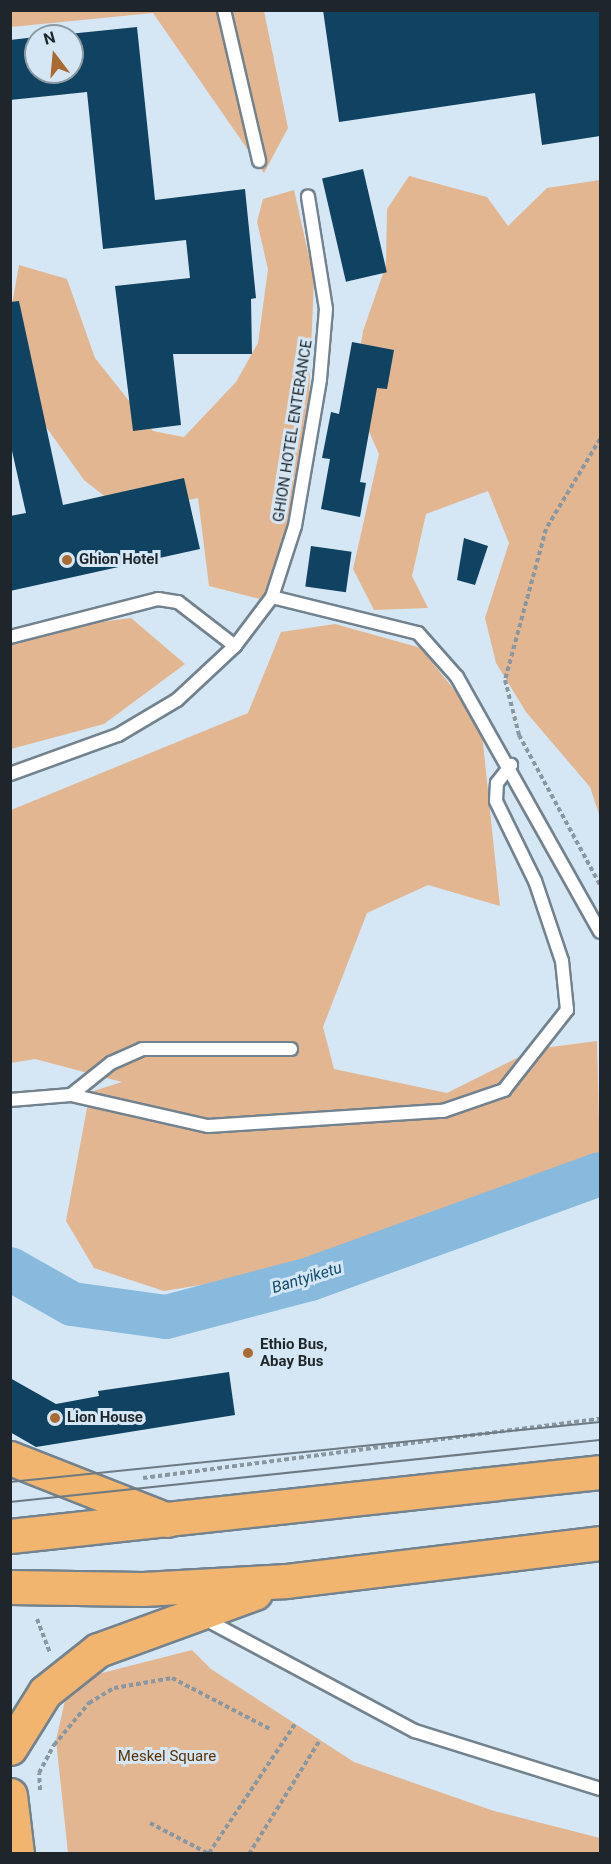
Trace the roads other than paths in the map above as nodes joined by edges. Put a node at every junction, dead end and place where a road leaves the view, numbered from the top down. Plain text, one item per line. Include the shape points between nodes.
1 (224, 10) edge
2 (259, 161) dead end
3 (308, 196) dead end
4 (272, 597) junction
5 (10, 638) edge
6 (236, 646) junction
7 (511, 765) junction
8 (10, 774) edge
9 (600, 932) edge
10 (291, 1049) dead end
11 (71, 1095) junction
12 (10, 1100) edge
13 (10, 1458) edge
14 (600, 1472) edge
15 (168, 1520) junction
16 (10, 1536) edge
17 (600, 1543) edge
18 (287, 1581) junction
19 (10, 1587) edge
20 (194, 1613) junction
21 (10, 1748) edge
22 (600, 1789) edge
23 (25, 1796) edge
24 (17, 1854) edge

1 - 2 lane
3 - 4 lane, GHION HOTEL ENTERANCE via 326,309 321,367 295,526
4 - 6 lane, GHION HOTEL ENTERANCE
4 - 7 lane via 418,633 457,677
5 - 6 lane via 158,599 178,603
6 - 8 lane, GHION HOTEL ENTERANCE via 177,700 118,735
7 - 9 lane
7 - 11 lane via 497,783 496,801 545,911 562,961 567,1010 504,1090 443,1111 208,1126
10 - 11 lane via 142,1049 111,1063
11 - 12 lane
13 - 15 main road
14 - 15 main road
15 - 16 main road
17 - 18 main road
18 - 19 main road via 143,1589
18 - 20 main road
20 - 21 main road via 98,1650 69,1670 29,1712
20 - 22 lane via 415,1731
23 - 24 main road

